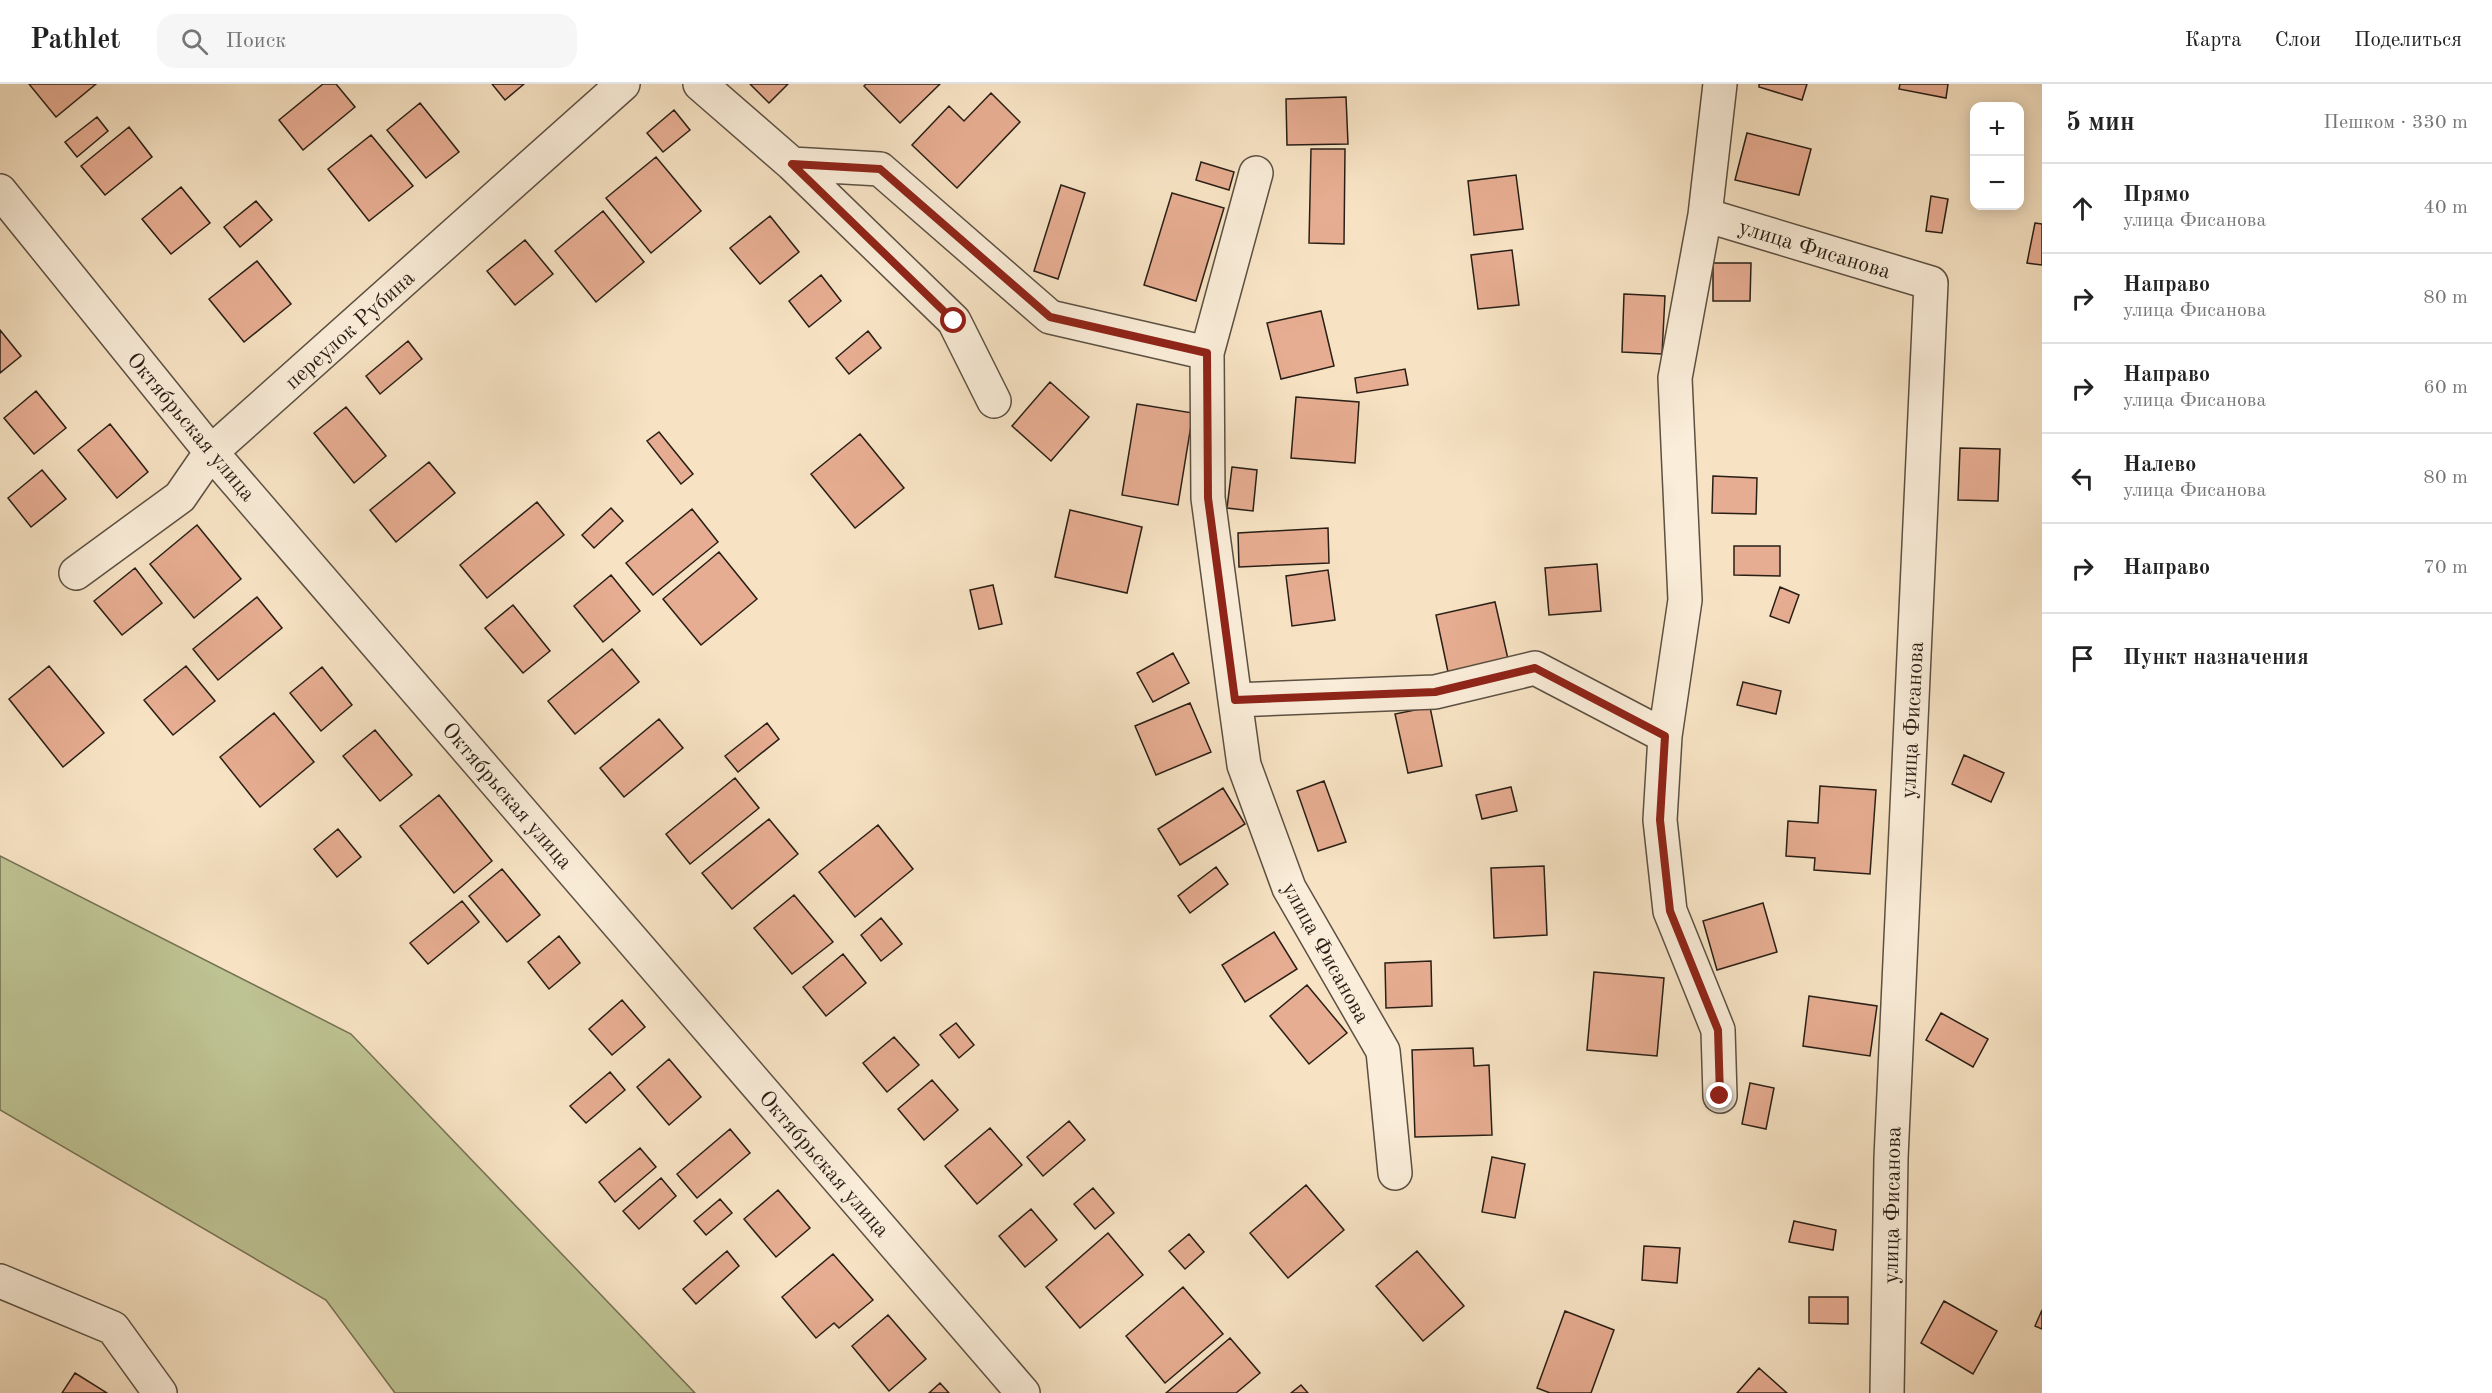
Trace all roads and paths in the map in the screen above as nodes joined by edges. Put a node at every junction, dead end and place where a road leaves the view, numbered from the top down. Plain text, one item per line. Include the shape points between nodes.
1 (623, 84) edge
2 (700, 84) edge
3 (1720, 84) edge
4 (792, 164) junction
5 (1256, 173) dead end
6 (0, 191) edge
7 (1705, 215) junction
8 (1207, 353) junction
9 (994, 401) dead end
10 (211, 452) junction
11 (76, 573) dead end
12 (1235, 700) junction
13 (1665, 736) junction
14 (1720, 1096) dead end
15 (1395, 1173) dead end
16 (0, 1281) edge
17 (160, 1393) edge
18 (1023, 1393) edge
19 (1887, 1393) edge

1 - 10 street, переулок Рубина
2 - 4 street
3 - 7 street
4 - 8 street via 880,169 1050,317
4 - 9 street via 954,321
5 - 8 street, улица Фисанова
6 - 10 street, Октябрьская улица
7 - 13 street via 1675,378 1685,600
7 - 19 street, улица Фисанова via 1931,283 1891,1158
8 - 12 street, улица Фисанова via 1208,498
10 - 11 street, переулок Рубина via 180,497
10 - 18 street, Октябрьская улица
12 - 13 street via 1435,692 1535,668
12 - 15 street, улица Фисанова via 1244,765 1289,888 1383,1051
13 - 14 street via 1660,820 1670,911 1718,1030
16 - 17 street via 114,1328

